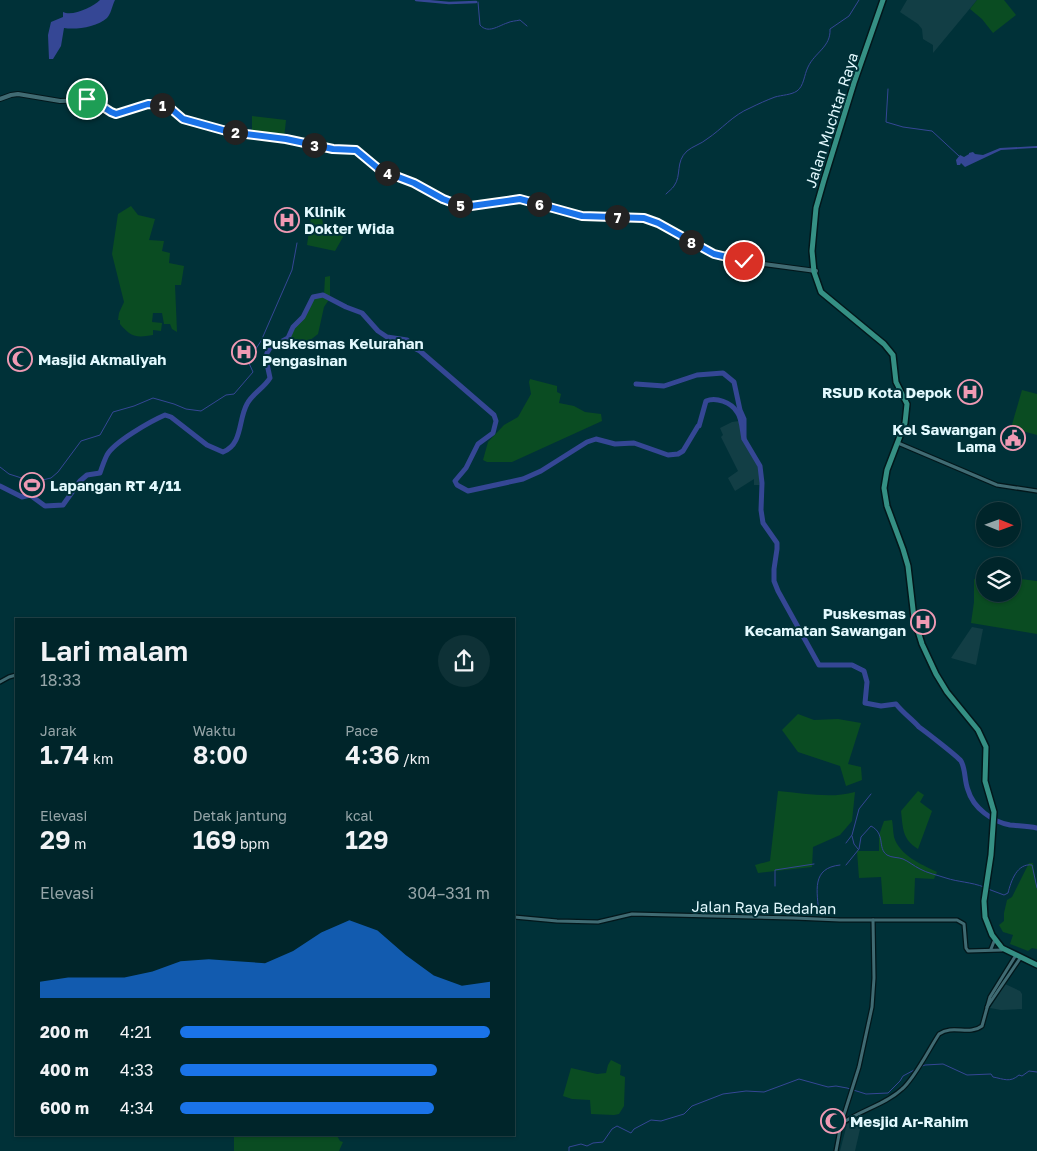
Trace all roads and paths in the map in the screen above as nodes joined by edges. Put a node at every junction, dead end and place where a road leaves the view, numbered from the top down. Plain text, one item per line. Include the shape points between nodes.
1 (883, 0) edge
2 (0, 99) edge
3 (815, 271) junction
4 (898, 443) junction
5 (1037, 491) edge
6 (15, 675) edge
7 (0, 682) edge
8 (515, 917) edge
9 (873, 920) junction
10 (995, 939) junction
11 (991, 949) junction
12 (1005, 950) junction
13 (1018, 956) junction
14 (1037, 965) edge
15 (841, 1124) junction
16 (836, 1151) edge

1 - 3 highway, Jalan Muchtar Raya via 816,208
2 - 3 main road via 11,94 60,102 87,99 116,114 148,104 164,105 183,119 230,132 356,150 380,170 457,205 520,199 582,216 642,217 719,256
3 - 4 highway, Jalan Muchtar Raya via 821,292 892,353 896,382 907,409
4 - 5 street via 997,485
4 - 10 highway, Jalan Muchtar Raya via 884,483 887,506 906,562 912,606 922,644 947,692 986,745 985,781 994,806 994,819 984,901 988,926
6 - 7 street
8 - 9 street, Jalan Raya Bedahan via 557,922 609,921 632,914
9 - 11 street, Jalan Raya Bedahan via 957,920 964,924 967,950
9 - 15 street via 873,1002 859,1067
10 - 11 street
10 - 12 highway, Jalan Muchtar Raya
11 - 12 street, Jalan Raya Bedahan
12 - 13 highway, Jalan Muchtar Raya
13 - 14 highway, Jalan Muchtar Raya
13 - 15 street via 989,1000 980,1027 971,1031 950,1029 939,1034 903,1089
15 - 16 street

